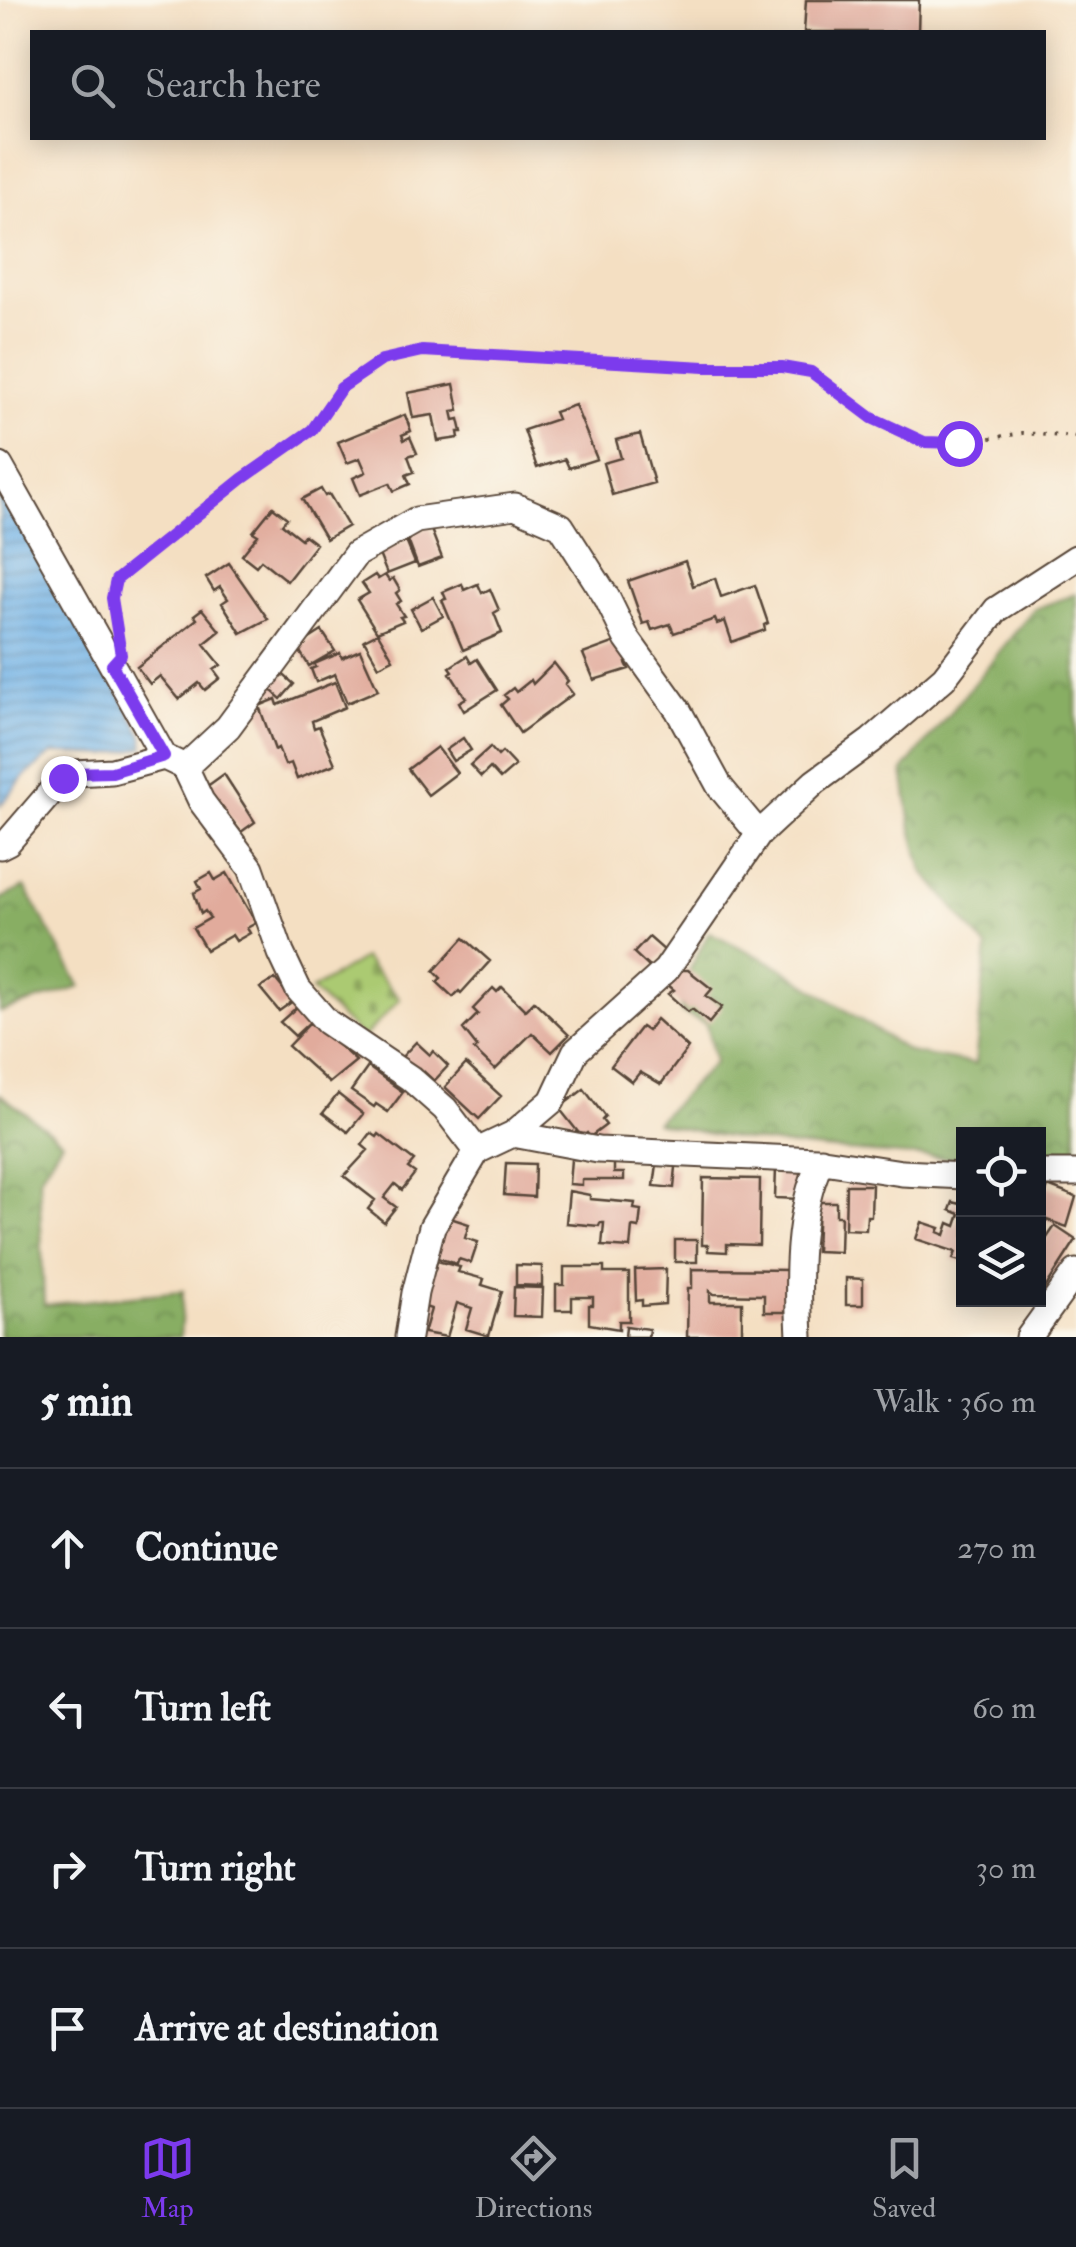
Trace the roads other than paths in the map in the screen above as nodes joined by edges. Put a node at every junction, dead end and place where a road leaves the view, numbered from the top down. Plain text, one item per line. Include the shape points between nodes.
1 (0, 466) edge
2 (1076, 558) edge
3 (174, 762) junction
4 (758, 834) junction
5 (0, 846) edge
6 (512, 1134) junction
7 (477, 1151) junction
8 (822, 1160) junction
9 (1046, 1173) edge
10 (1076, 1173) edge
11 (956, 1176) edge
12 (1076, 1272) edge
13 (408, 1337) edge
14 (800, 1337) edge
15 (1029, 1337) edge

1 - 3 street
2 - 4 street via 996,610 944,678
3 - 4 street via 228,727 356,554 416,520 515,506 561,526 720,787
3 - 5 street via 63,778
3 - 7 street via 251,868 298,990 327,1022 410,1078
4 - 6 street via 666,970 576,1052 552,1101
6 - 7 street
6 - 8 street via 598,1150
7 - 13 street via 432,1226
8 - 11 street
8 - 14 street via 810,1185 797,1276
9 - 10 street
12 - 15 street

